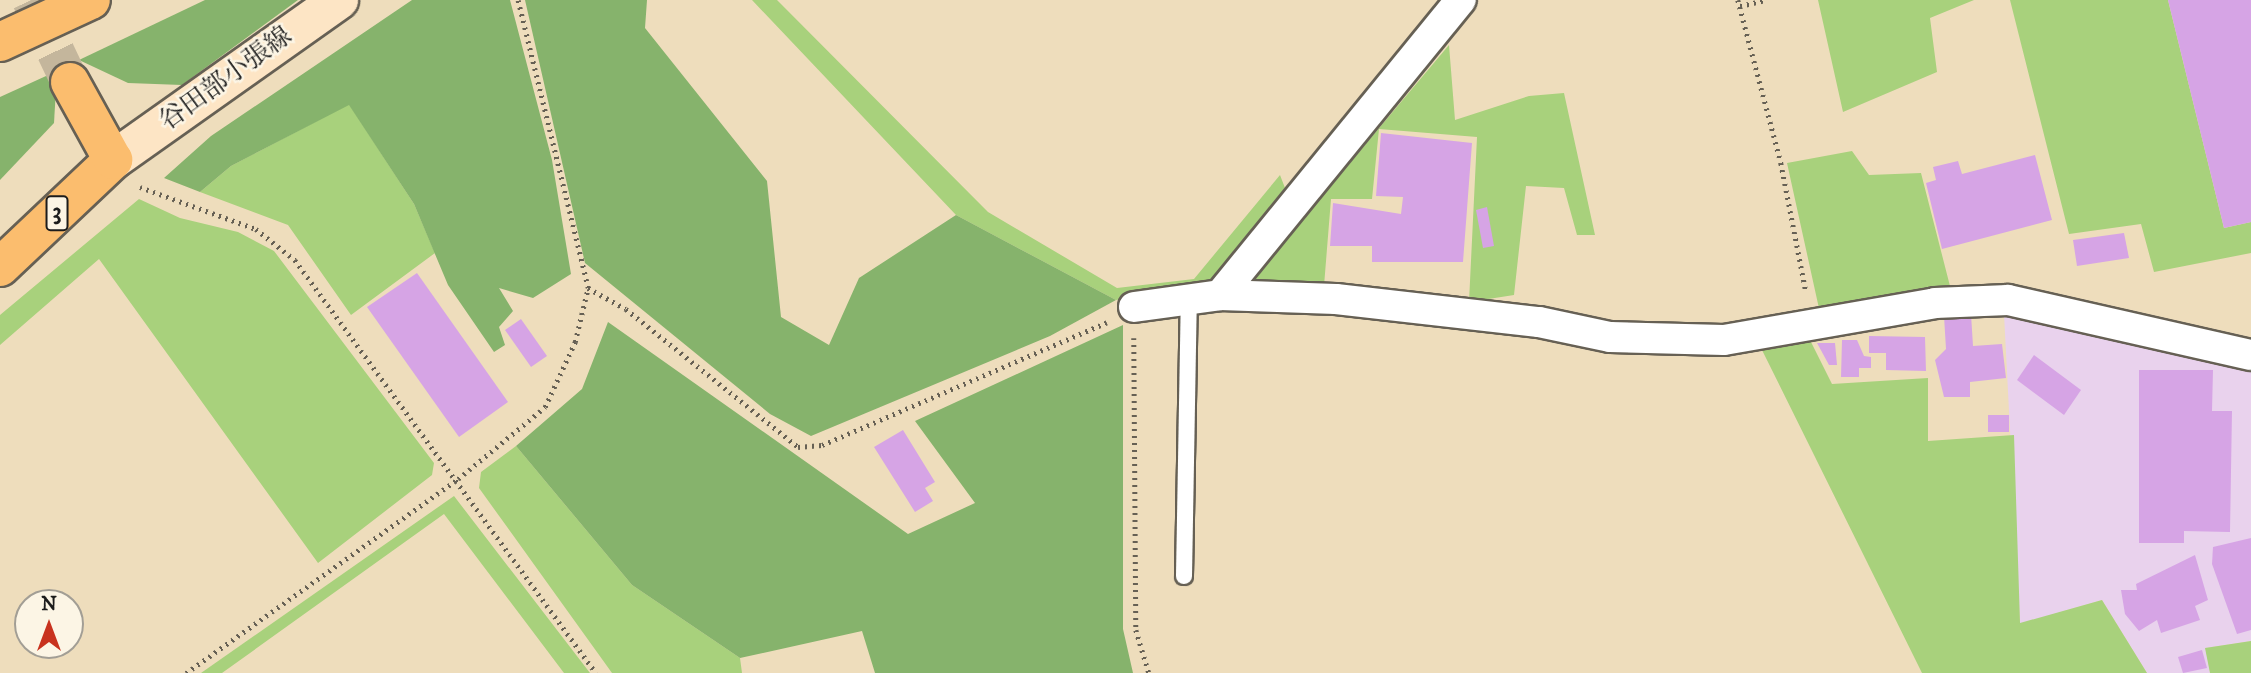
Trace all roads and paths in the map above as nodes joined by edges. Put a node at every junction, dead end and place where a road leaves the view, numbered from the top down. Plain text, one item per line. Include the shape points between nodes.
1 (91, 0) edge
2 (340, 0) edge
3 (518, 0) edge
4 (1461, 0) edge
5 (1765, 0) edge
6 (1739, 3) edge
7 (0, 42) edge
8 (70, 82) tunnel mouth
9 (113, 160) junction
10 (0, 267) edge
11 (589, 288) junction
12 (1220, 295) junction
13 (1189, 299) junction
14 (1134, 307) junction
15 (1813, 326) junction
16 (2251, 355) edge
17 (458, 480) junction
18 (1184, 576) dead end
19 (186, 673) edge
20 (596, 673) edge
21 (1149, 673) edge

1 - 7 main road
2 - 9 main road, 谷田部小張線
3 - 11 path
4 - 12 street
5 - 6 path
6 - 15 path via 1781,163
8 - 9 main road
9 - 10 main road, 3
9 - 17 path via 147,191 256,229 295,260
11 - 14 path via 626,309 798,447 822,445 1044,354
11 - 17 path via 575,342 545,407
12 - 13 street
12 - 15 street via 1429,307 1610,337 1724,340
13 - 14 street
13 - 18 lane
14 - 21 path via 1136,630
15 - 16 street via 1935,303 2008,300
17 - 19 path
17 - 20 path

